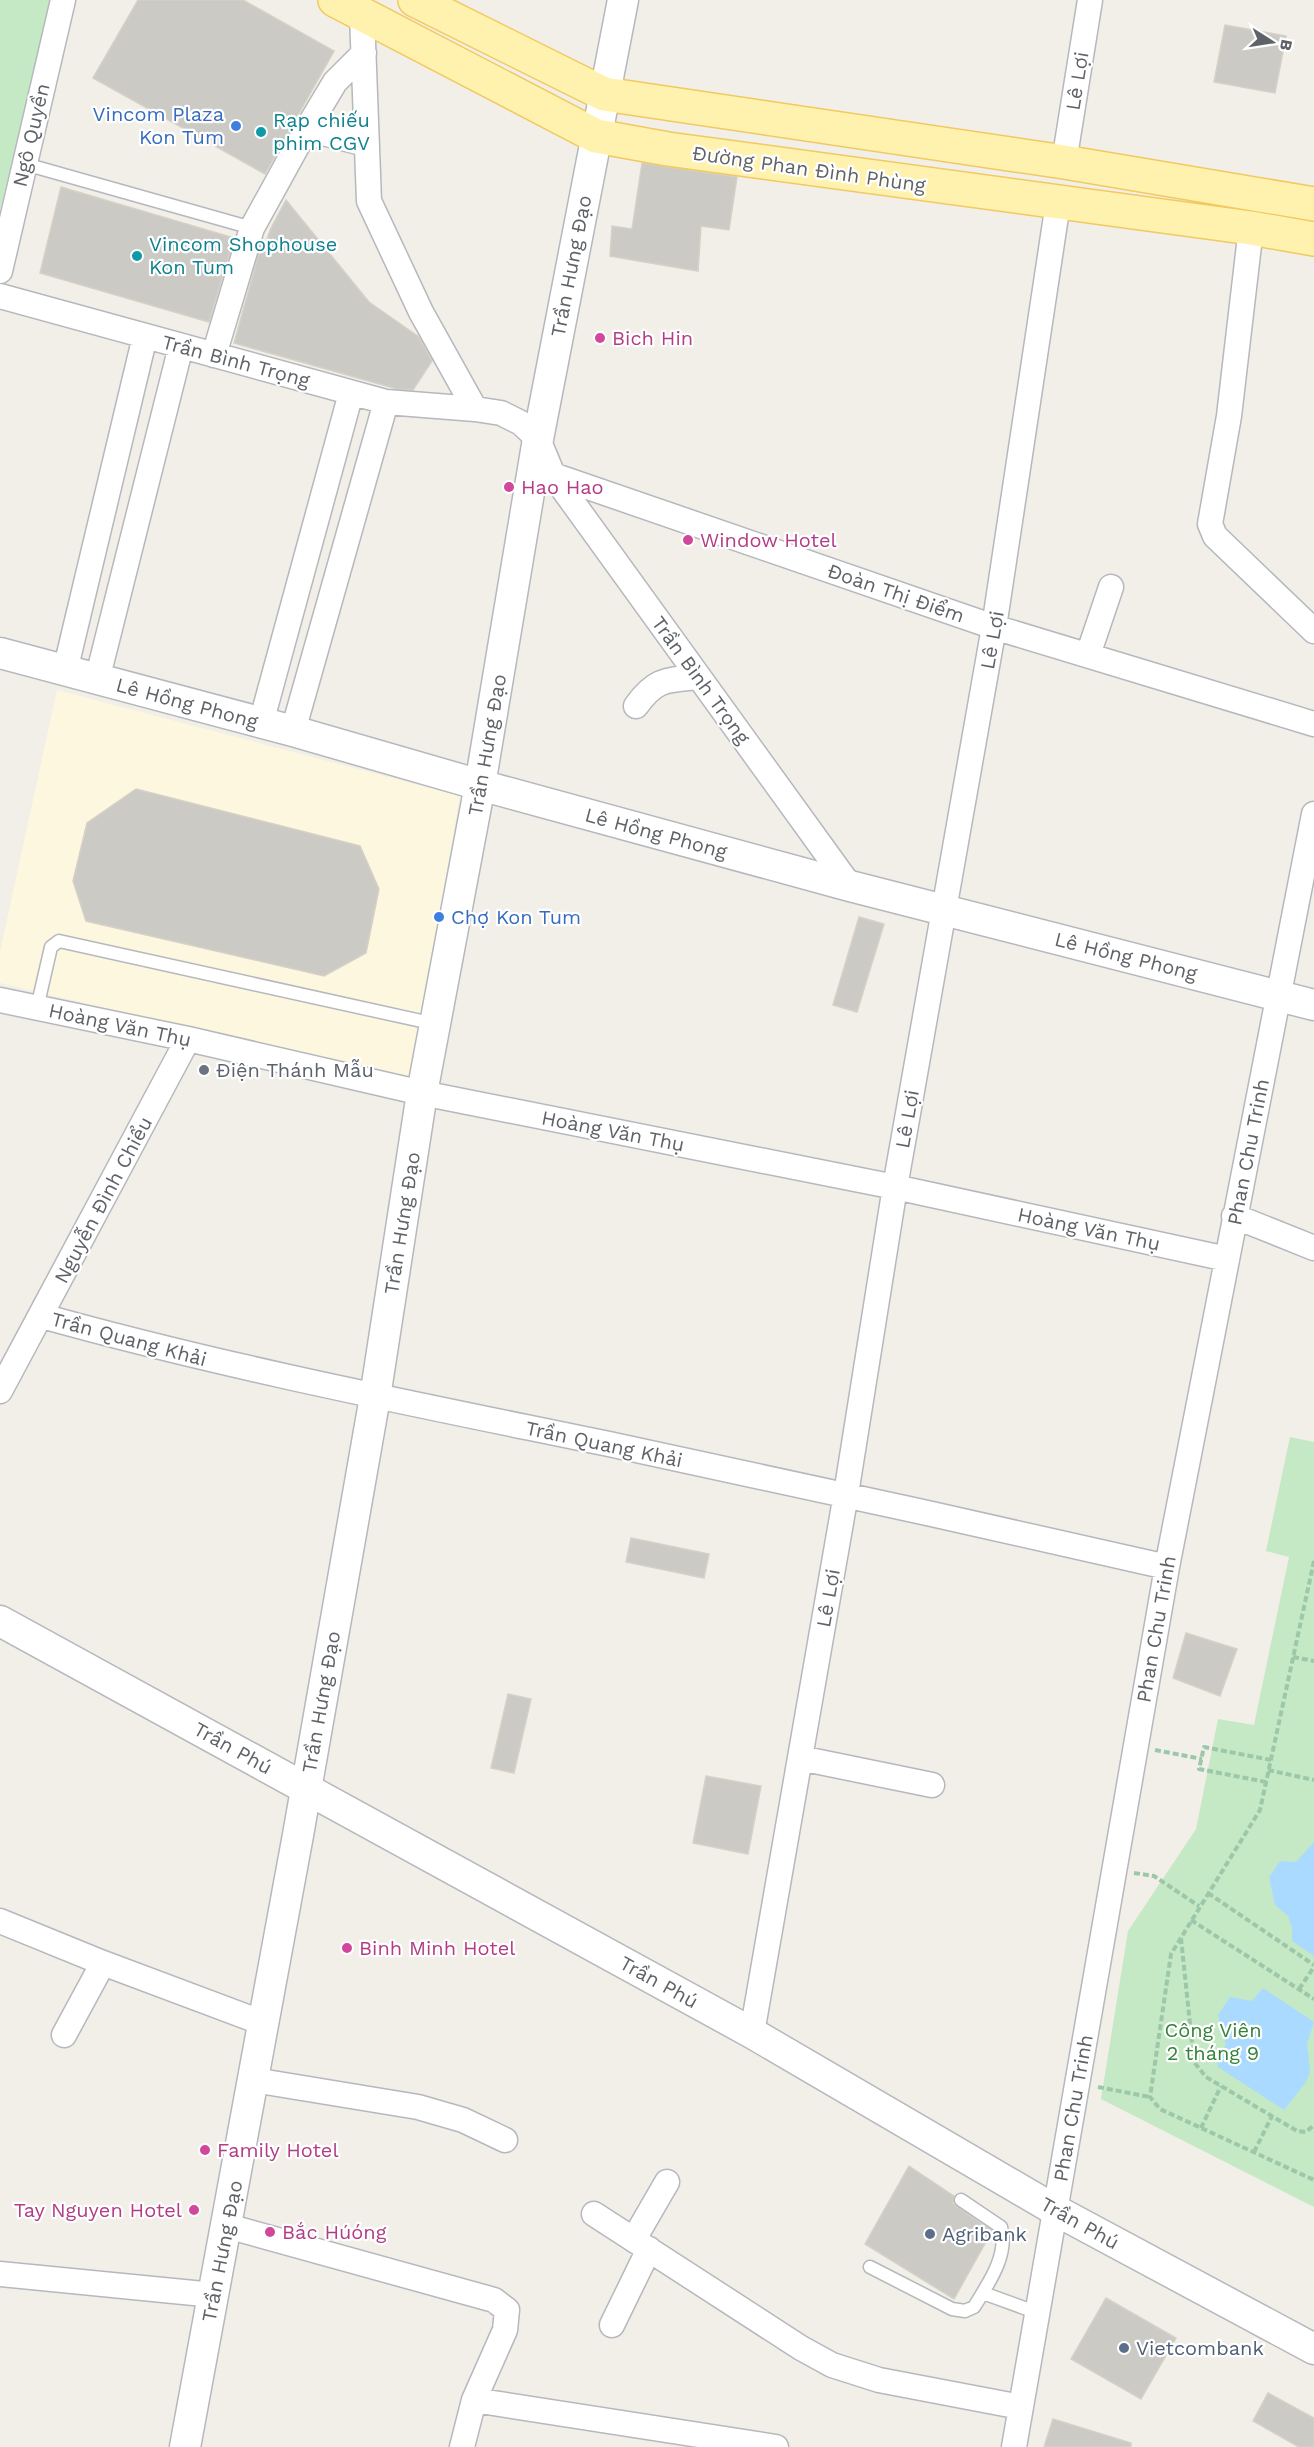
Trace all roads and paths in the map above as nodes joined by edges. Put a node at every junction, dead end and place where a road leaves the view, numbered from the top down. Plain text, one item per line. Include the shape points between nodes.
1 (63, 0) edge
2 (415, 0) edge
3 (623, 0) edge
4 (1090, 0) edge
5 (349, 7) edge
6 (363, 52) junction
7 (604, 94) junction
8 (596, 136) junction
9 (301, 139) junction
10 (366, 144) junction
11 (1064, 162) junction
12 (25, 164) junction
13 (1058, 203) junction
14 (1314, 204) edge
15 (252, 228) junction
16 (1251, 228) junction
17 (1314, 239) edge
18 (0, 271) edge
19 (0, 296) edge
20 (145, 336) junction
21 (181, 346) junction
22 (214, 355) junction
23 (351, 393) junction
24 (386, 402) junction
25 (475, 409) junction
26 (538, 439) junction
27 (553, 475) junction
28 (1112, 587) dead end
29 (994, 627) junction
30 (1314, 631) edge
31 (0, 653) edge
32 (1088, 655) junction
33 (65, 671) junction
34 (699, 678) junction
35 (97, 680) junction
36 (636, 706) dead end
37 (261, 723) junction
38 (1314, 724) edge
39 (293, 731) junction
40 (480, 785) junction
41 (1314, 814) edge
42 (850, 886) junction
43 (944, 910) junction
44 (1280, 994) junction
45 (0, 1000) edge
46 (1314, 1005) edge
47 (37, 1008) junction
48 (435, 1024) junction
49 (188, 1040) junction
50 (422, 1093) junction
51 (895, 1186) junction
52 (1234, 1216) junction
53 (1314, 1248) edge
54 (1227, 1259) junction
55 (42, 1316) junction
56 (0, 1391) edge
57 (375, 1397) junction
58 (846, 1494) junction
59 (1314, 1561) edge
60 (1167, 1567) junction
61 (1313, 1572) edge
62 (0, 1621) edge
63 (1293, 1657) junction
64 (1314, 1661) edge
65 (1136, 1746) junction
66 (800, 1758) junction
67 (1202, 1759) junction
68 (1270, 1760) junction
69 (1268, 1770) junction
70 (1314, 1780) edge
71 (1266, 1782) junction
72 (932, 1785) dead end
73 (306, 1788) junction
74 (1114, 1869) junction
75 (1208, 1893) junction
76 (1199, 1906) junction
77 (1191, 1920) junction
78 (0, 1921) edge
79 (1181, 1936) junction
80 (103, 1963) junction
81 (1314, 1966) edge
82 (1299, 1989) junction
83 (1314, 1999) edge
84 (262, 2023) junction
85 (752, 2033) junction
86 (64, 2035) dead end
87 (254, 2080) junction
88 (1077, 2083) junction
89 (1221, 2086) junction
90 (1150, 2097) junction
91 (1272, 2116) junction
92 (1314, 2125) edge
93 (1202, 2128) junction
94 (506, 2140) dead end
95 (1254, 2152) junction
96 (1314, 2180) edge
97 (668, 2182) dead end
98 (961, 2200) dead end
99 (1055, 2210) junction
100 (594, 2214) dead end
101 (227, 2226) junction
102 (641, 2244) junction
103 (870, 2267) dead end
104 (0, 2274) edge
105 (983, 2293) junction
106 (214, 2295) junction
107 (1038, 2313) junction
108 (612, 2325) dead end
109 (1314, 2349) edge
110 (474, 2400) junction
111 (1021, 2407) junction
112 (185, 2447) edge
113 (462, 2447) edge
114 (776, 2447) edge
115 (1014, 2447) edge

1 - 12 street, Ngô Quyền
2 - 7 main road
3 - 7 street, Trần Hưng Đạo
4 - 11 street, Lê Lợi
5 - 6 street
5 - 8 main road, Đường Phan Đình Phùng
6 - 9 street via 335,82
6 - 10 street
7 - 8 street, Trần Hưng Đạo
7 - 11 main road
8 - 13 main road, Đường Phan Đình Phùng
8 - 26 street, Trần Hưng Đạo
9 - 10 street via 323,134
9 - 15 street
10 - 25 street via 369,201 421,312
11 - 14 main road
12 - 15 lane
12 - 18 street, Ngô Quyền
13 - 16 main road, Đường Phan Đình Phùng
13 - 29 street, Lê Lợi
15 - 22 street
16 - 17 main road, Đường Phan Đình Phùng
16 - 30 street via 1229,416 1210,524 1215,536
19 - 20 street, Trần Bình Trọng
20 - 21 street, Trần Bình Trọng
20 - 33 street
21 - 22 street, Trần Bình Trọng
21 - 35 street
22 - 23 street, Trần Bình Trọng
23 - 24 street, Trần Bình Trọng
23 - 37 street
24 - 25 street, Trần Bình Trọng
24 - 39 street
25 - 26 street, Trần Bình Trọng via 501,413 521,423
26 - 27 street
26 - 40 street, Trần Hưng Đạo
27 - 29 street, Đoàn Thị Điểm
27 - 34 street, Trần Bình Trọng
28 - 32 street
29 - 32 street, Đoàn Thị Điểm
29 - 43 street, Lê Lợi
31 - 33 street, Lê Hồng Phong
32 - 38 street, Đoàn Thị Điểm
33 - 35 street, Lê Hồng Phong
34 - 36 street via 657,683
34 - 42 street, Trần Bình Trọng
35 - 37 street, Lê Hồng Phong
37 - 39 street, Lê Hồng Phong
39 - 40 street, Lê Hồng Phong
40 - 42 street, Lê Hồng Phong
40 - 48 street, Trần Hưng Đạo
41 - 44 street, Phan Chu Trinh
42 - 43 street, Lê Hồng Phong
43 - 44 street, Lê Hồng Phong
43 - 51 street, Lê Lợi
44 - 46 street, Lê Hồng Phong
44 - 52 street, Phan Chu Trinh
45 - 47 street, Hoàng Văn Thụ
47 - 48 lane via 51,947 59,941
47 - 49 street, Hoàng Văn Thụ
48 - 50 street, Trần Hưng Đạo
49 - 50 street, Hoàng Văn Thụ
49 - 55 street, Nguyễn Đình Chiểu
50 - 51 street, Hoàng Văn Thụ
50 - 57 street, Trần Hưng Đạo
51 - 54 street, Hoàng Văn Thụ
51 - 58 street, Lê Lợi
52 - 53 street
52 - 54 street, Phan Chu Trinh
54 - 60 street, Phan Chu Trinh
55 - 56 street, Nguyễn Đình Chiểu
55 - 57 street, Trần Quang Khải via 147,1345
57 - 58 street, Trần Quang Khải
57 - 73 street, Trần Hưng Đạo
58 - 60 street, Trần Quang Khải
58 - 66 street, Lê Lợi
59 - 61 path
60 - 65 street, Phan Chu Trinh
61 - 63 path
62 - 73 street, Trần Phú
63 - 64 path
63 - 68 path
65 - 67 path
65 - 74 street, Phan Chu Trinh
66 - 72 street
66 - 85 street, Lê Lợi
67 - 68 path via 1204,1747
67 - 71 path via 1199,1769
68 - 69 path
69 - 70 path
69 - 71 path
71 - 75 path via 1260,1810
73 - 84 street, Trần Hưng Đạo
73 - 85 street, Trần Phú
74 - 76 path via 1154,1876
74 - 88 street, Phan Chu Trinh
75 - 76 path
75 - 81 path
76 - 77 path
77 - 79 path
77 - 82 path
78 - 80 street
79 - 89 path via 1194,2062 1206,2077
79 - 90 path via 1171,1954
80 - 84 street
80 - 86 street
81 - 82 path
82 - 83 path
84 - 87 street, Trần Hưng Đạo
85 - 99 street, Trần Phú
87 - 94 street via 418,2107 463,2120
87 - 101 street, Trần Hưng Đạo
88 - 90 path
88 - 99 street, Phan Chu Trinh
89 - 91 path
89 - 93 path
90 - 93 path via 1160,2109
91 - 92 path via 1297,2131 1306,2132
91 - 95 path
93 - 95 path
95 - 96 path
97 - 102 street
98 - 105 lane via 1001,2227 1004,2239 1003,2250
99 - 107 street, Phan Chu Trinh
99 - 109 street, Trần Phú
100 - 102 street
101 - 106 street, Trần Hưng Đạo
101 - 110 street via 502,2304 507,2310 505,2330
102 - 108 street
102 - 111 street via 832,2365 879,2380
103 - 105 lane via 965,2311 974,2307
104 - 106 street
105 - 107 lane
106 - 112 street, Trần Hưng Đạo
107 - 111 street, Phan Chu Trinh
110 - 113 street
110 - 114 street
111 - 115 street, Phan Chu Trinh

